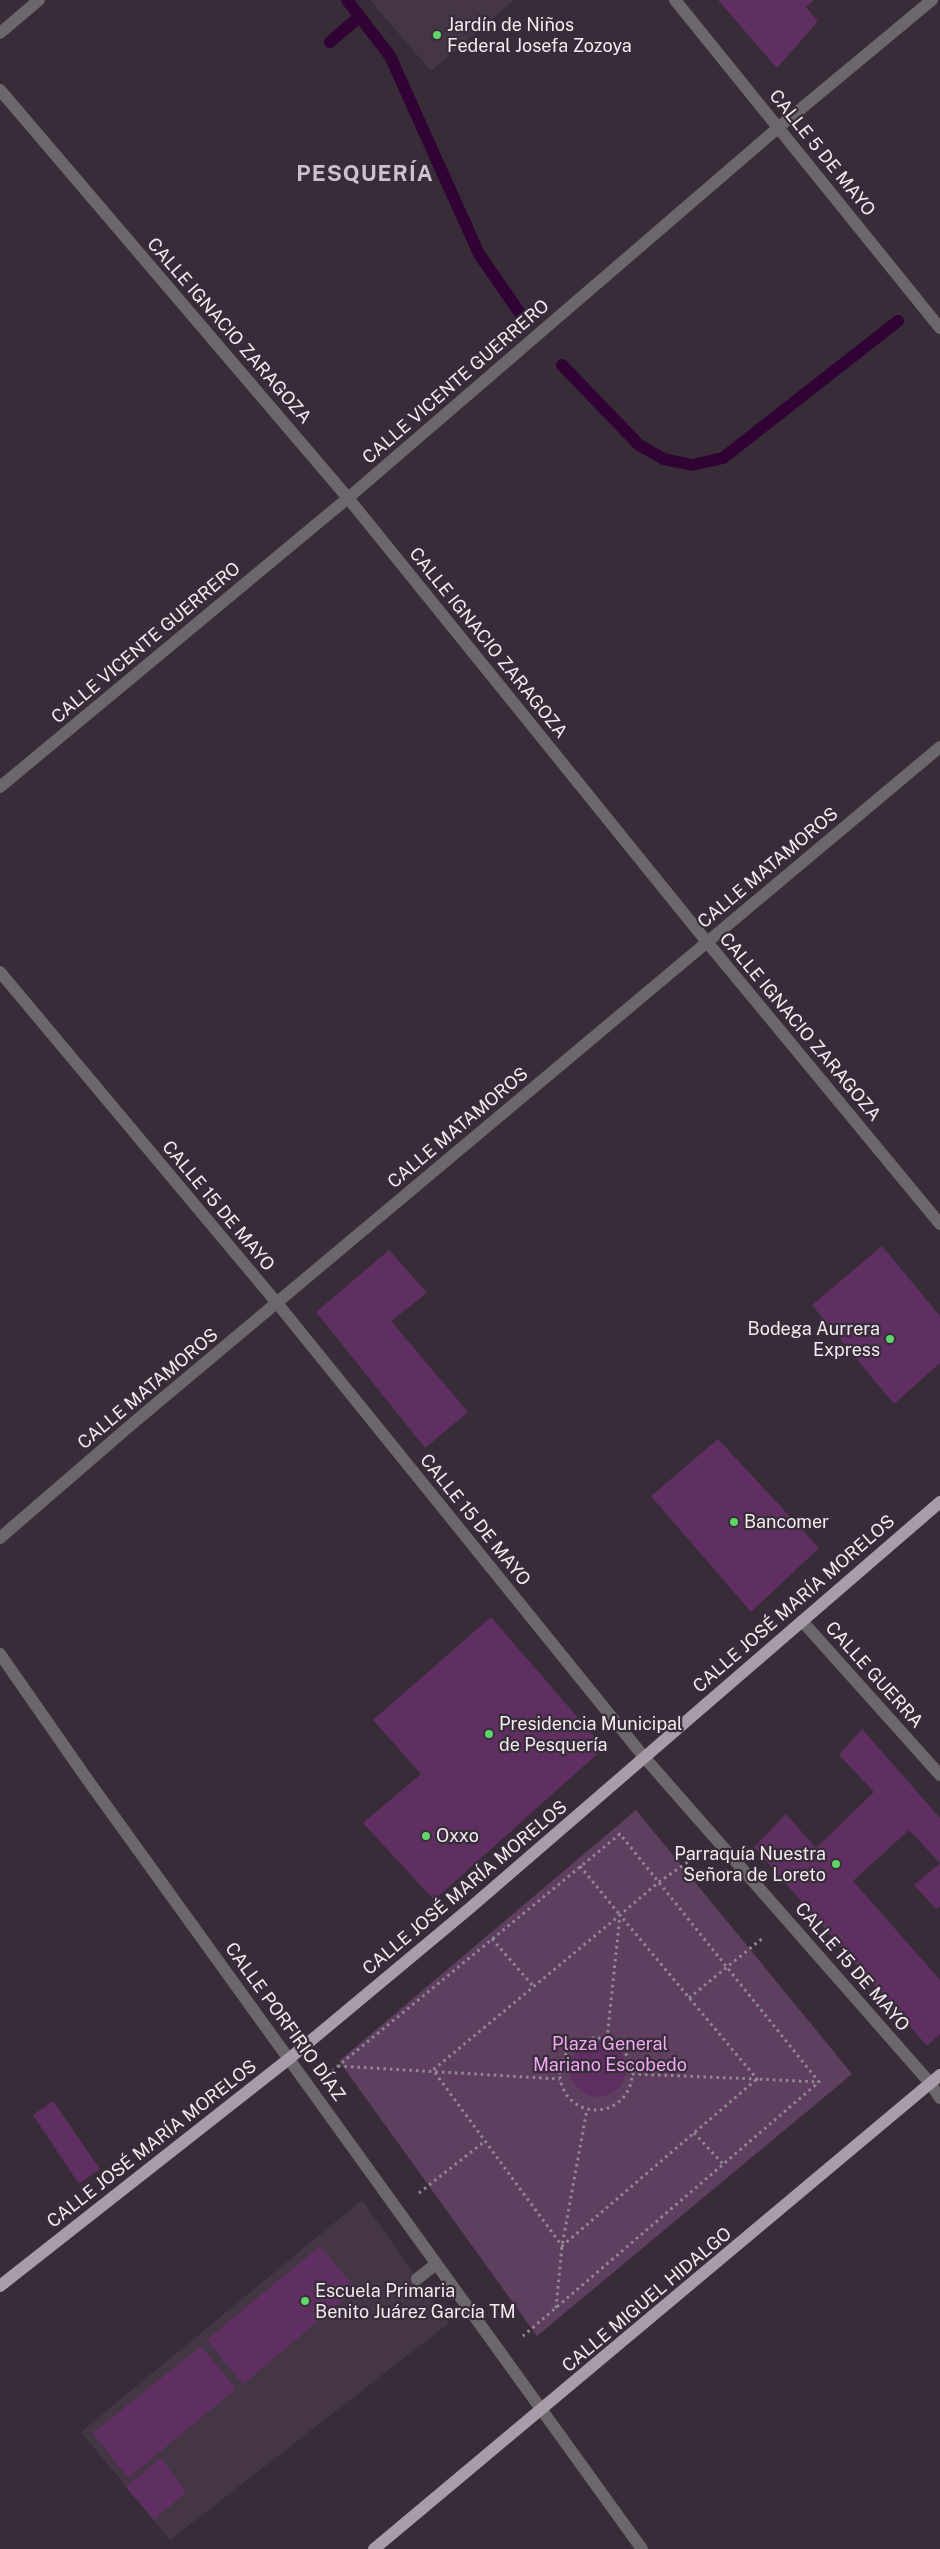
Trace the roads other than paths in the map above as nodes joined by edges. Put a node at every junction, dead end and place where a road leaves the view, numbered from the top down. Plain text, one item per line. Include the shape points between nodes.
1 (39, 0) edge
2 (675, 0) edge
3 (932, 0) edge
4 (0, 33) edge
5 (0, 90) edge
6 (779, 127) junction
7 (940, 328) edge
8 (348, 498) junction
9 (940, 747) edge
10 (0, 787) edge
11 (707, 942) junction
12 (0, 972) edge
13 (940, 1224) edge
14 (276, 1303) junction
15 (940, 1502) edge
16 (0, 1538) edge
17 (802, 1621) junction
18 (0, 1654) edge
19 (644, 1757) junction
20 (940, 1775) edge
21 (290, 2058) junction
22 (935, 2079) edge
23 (940, 2098) edge
24 (436, 2264) junction
25 (417, 2279) dead end
26 (0, 2286) edge
27 (541, 2412) junction
28 (374, 2549) edge
29 (642, 2549) edge

1 - 4 street
2 - 6 street, CALLE 5 DE MAYO
3 - 6 street, CALLE VICENTE GUERRERO
5 - 8 street, CALLE IGNACIO ZARAGOZA
6 - 7 street, CALLE 5 DE MAYO
6 - 8 street, CALLE VICENTE GUERRERO
8 - 10 street, CALLE VICENTE GUERRERO
8 - 11 street, CALLE IGNACIO ZARAGOZA
9 - 11 street, CALLE MATAMOROS
11 - 13 street, CALLE IGNACIO ZARAGOZA
11 - 14 street, CALLE MATAMOROS
12 - 14 street, CALLE 15 DE MAYO
14 - 16 street, CALLE MATAMOROS
14 - 19 street, CALLE 15 DE MAYO
15 - 17 main road, CALLE JOSÉ MARÍA MORELOS
17 - 19 main road, CALLE JOSÉ MARÍA MORELOS
17 - 20 street, CALLE GUERRA
18 - 21 street, CALLE PORFIRIO DÍAZ
19 - 21 main road, CALLE JOSÉ MARÍA MORELOS
19 - 22 street, CALLE 15 DE MAYO via 786,1918
21 - 24 street, CALLE PORFIRIO DÍAZ
21 - 26 main road, CALLE JOSÉ MARÍA MORELOS
22 - 23 street, CALLE 15 DE MAYO
22 - 27 main road, CALLE MIGUEL HIDALGO
24 - 25 street
24 - 27 street, CALLE PORFIRIO DÍAZ
27 - 28 main road, CALLE MIGUEL HIDALGO
27 - 29 street, CALLE PORFIRIO DÍAZ

